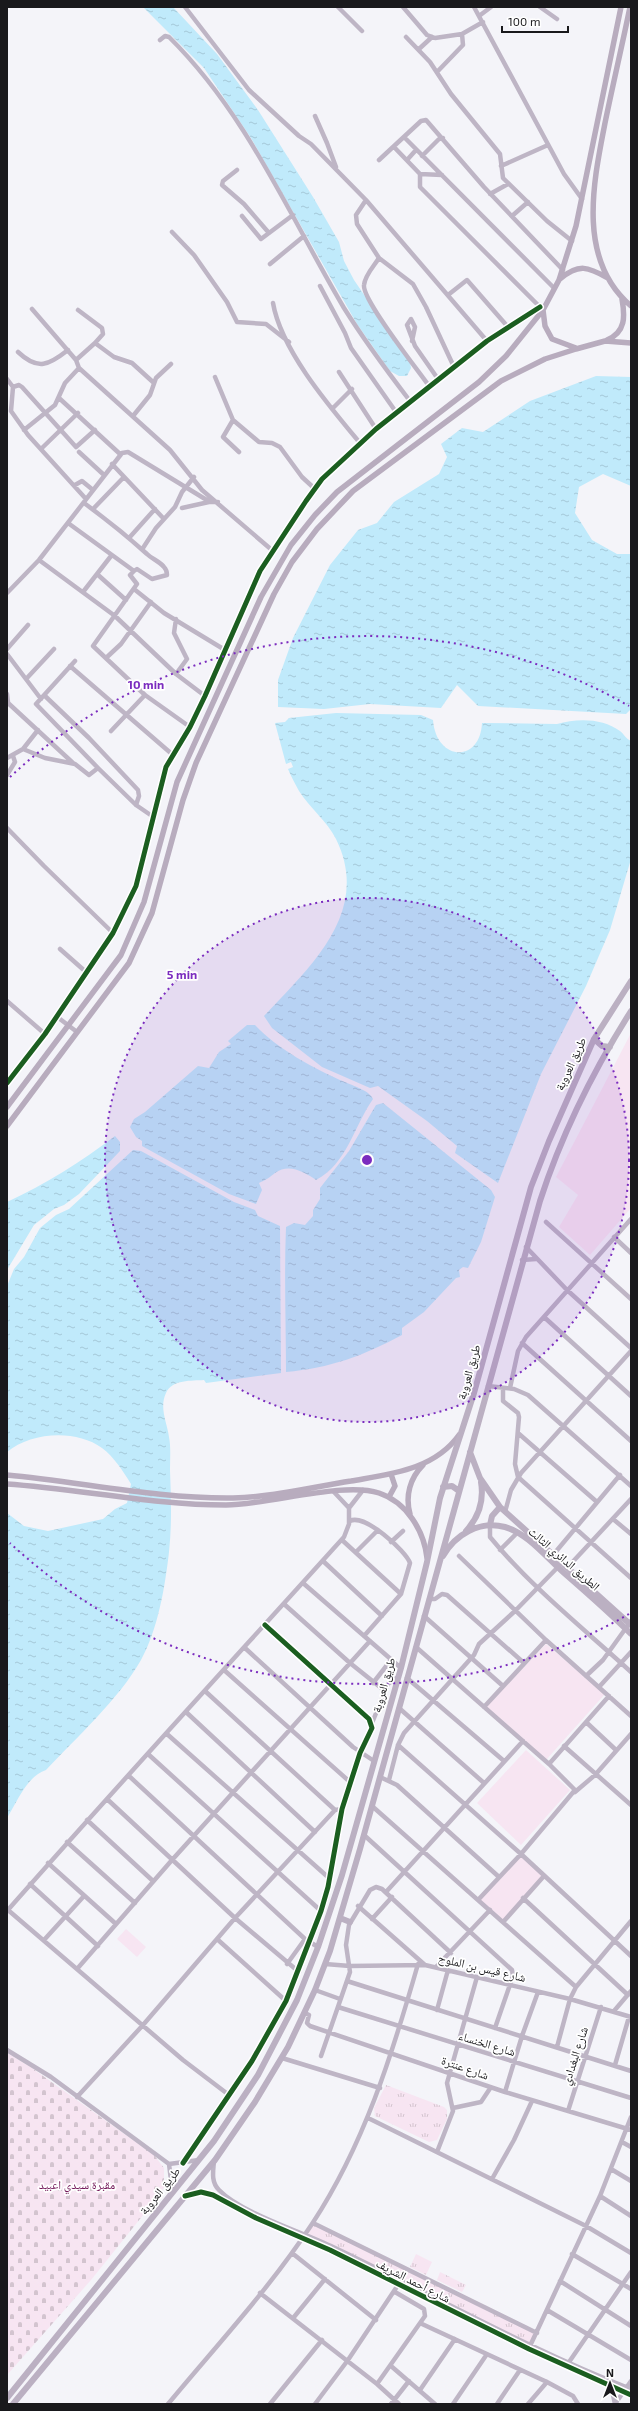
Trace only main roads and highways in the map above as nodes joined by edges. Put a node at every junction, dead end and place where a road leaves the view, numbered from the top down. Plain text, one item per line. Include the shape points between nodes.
1 (621, 7) edge
2 (630, 7) edge
3 (608, 278) junction
4 (559, 280) junction
5 (622, 299) junction
6 (631, 306) edge
7 (542, 308) junction
8 (605, 341) junction
9 (631, 343) edge
10 (576, 349) junction
11 (244, 635) junction
12 (252, 640) junction
13 (231, 666) junction
14 (240, 670) junction
15 (631, 982) edge
16 (631, 1011) edge
17 (594, 1039) junction
18 (610, 1047) junction
19 (7, 1107) edge
20 (7, 1126) edge
21 (461, 1433) junction
22 (470, 1452) junction
23 (425, 1464) junction
24 (391, 1474) junction
25 (7, 1475) edge
26 (480, 1478) junction
27 (7, 1484) edge
28 (443, 1488) junction
29 (459, 1491) junction
30 (389, 1497) junction
31 (500, 1507) junction
32 (410, 1517) junction
33 (490, 1525) junction
34 (464, 1534) junction
35 (427, 1562) junction
36 (439, 1563) junction
37 (629, 1625) edge
38 (631, 1634) edge
39 (340, 1918) junction
40 (350, 1922) road end
41 (7, 2398) edge
42 (13, 2404) edge

1 - 4 main road via 582,200
2 - 3 main road via 610,97 593,196 592,222
3 - 4 main road via 584,268 573,270
3 - 5 main road
4 - 7 main road
5 - 6 main road
5 - 8 main road via 625,312 623,324 616,335
7 - 10 main road via 545,326 552,339
7 - 11 main road via 506,356 465,393 348,482 315,514 274,572
8 - 9 main road
8 - 10 main road
10 - 12 main road via 544,359 516,372 353,491 317,529 292,562
11 - 12 main road
11 - 13 main road
12 - 14 main road
13 - 14 main road
13 - 19 main road via 177,782 146,897 131,937 112,969
14 - 20 main road via 190,779 158,896 144,932 123,973
15 - 17 highway, طريق العروبة
16 - 18 highway, طريق العروبة
17 - 18 highway via 599,1044
17 - 21 highway, طريق العروبة via 531,1187 489,1342
18 - 22 highway, طريق العروبة via 582,1095 563,1137 526,1246
21 - 23 main road via 445,1451
21 - 28 highway, طريق العروبة
22 - 26 highway, الطريق الدائري الثالث
22 - 29 highway, طريق العروبة
23 - 24 main road
23 - 32 main road via 414,1476 409,1490
24 - 25 main road via 264,1495 222,1498
24 - 30 main road via 395,1486
26 - 31 highway, الطريق الدائري الثالث
26 - 34 highway via 482,1494 479,1511
27 - 30 main road via 216,1505 253,1504 363,1490
28 - 29 highway via 452,1486
28 - 35 highway, طريق العروبة
29 - 36 highway, طريق العروبة
30 - 32 main road
31 - 33 highway via 492,1516
31 - 37 highway, الطريق الدائري الثالث
32 - 35 main road via 422,1538
33 - 34 highway
33 - 37 highway, الطريق الدائري الثالث via 504,1527 517,1533
34 - 36 highway via 450,1545
35 - 41 highway, طريق العروبة via 398,1677 342,1875 297,2000 267,2059 237,2108 199,2160
36 - 39 highway, طريق العروبة
37 - 38 highway, الطريق الدائري الثالث
39 - 40 highway
39 - 42 highway, طريق العروبة via 305,2013 252,2108 215,2160

